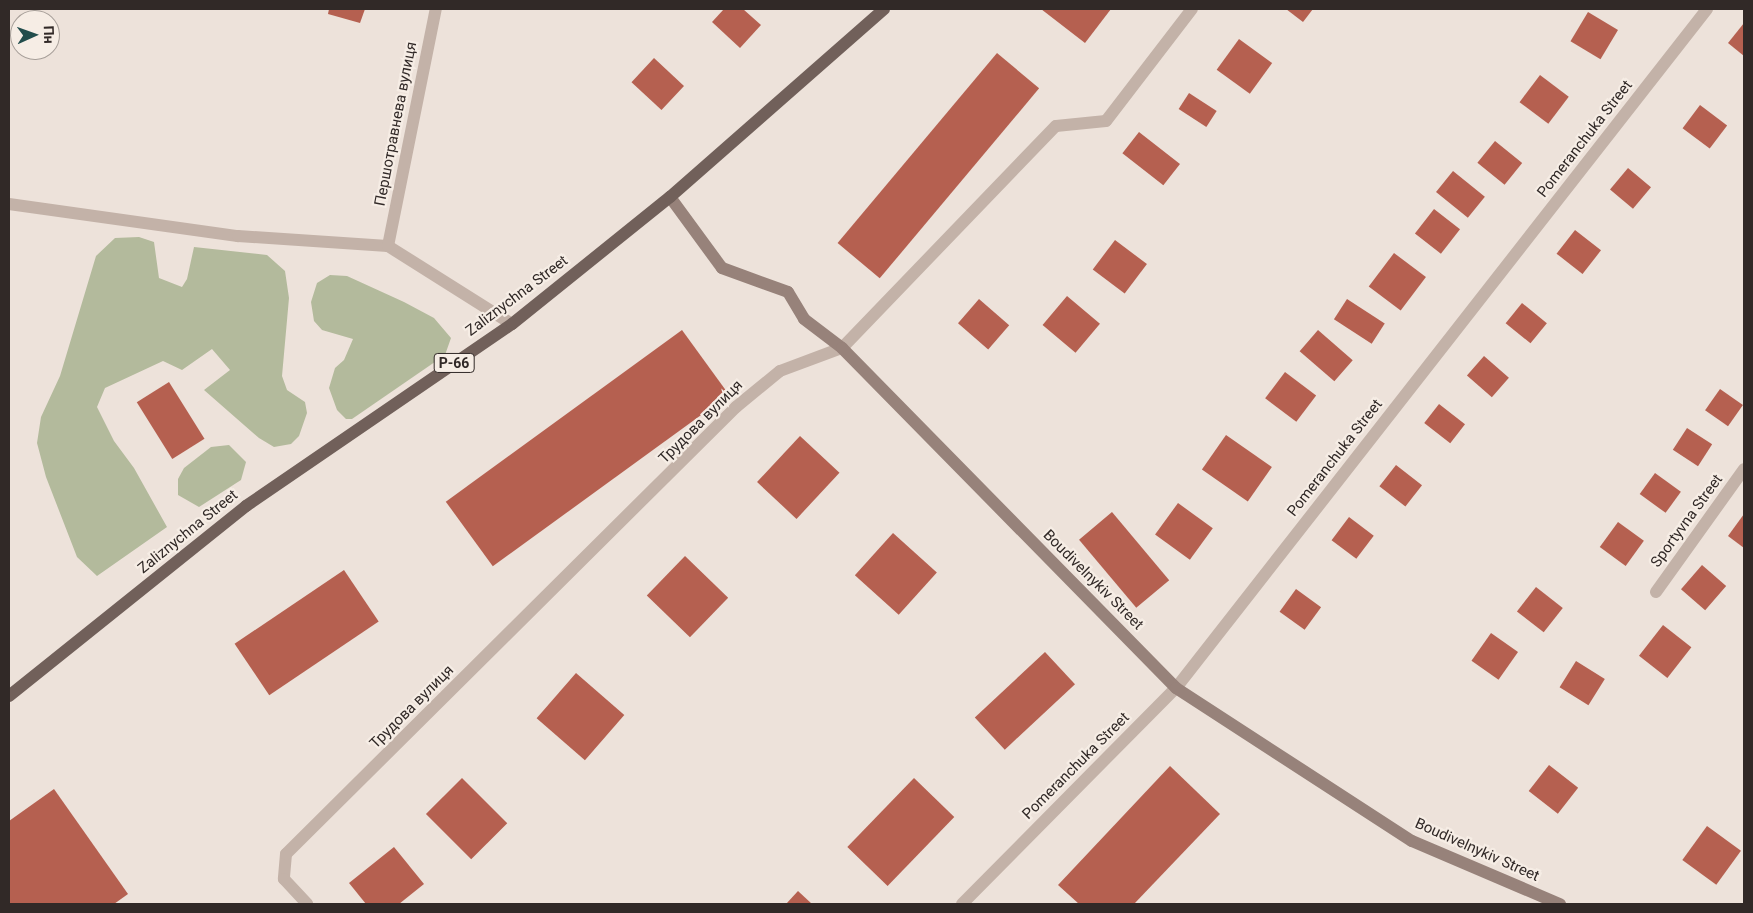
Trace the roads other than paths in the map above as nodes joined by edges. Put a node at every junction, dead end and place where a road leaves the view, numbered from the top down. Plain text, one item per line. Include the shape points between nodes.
1 (436, 9) edge
2 (884, 9) edge
3 (1192, 9) edge
4 (1707, 9) edge
5 (670, 197) junction
6 (9, 204) edge
7 (388, 246) junction
8 (512, 324) junction
9 (842, 348) junction
10 (1744, 469) edge
11 (1656, 592) dead end
12 (1176, 688) junction
13 (9, 696) edge
14 (307, 904) edge
15 (962, 904) edge
16 (1560, 904) edge

1 - 7 street, Першотравнева вулиця
2 - 5 main road, Zaliznychna Street / Р-66
3 - 9 street, Трудова вулиця via 1106,121 1056,126
4 - 12 street, Pomeranchuka Street
5 - 8 main road, Zaliznychna Street / Р-66
5 - 9 street, Boudivelnykiv Street via 722,268 788,292 804,319
6 - 7 street via 238,236
7 - 8 street
8 - 13 main road, Zaliznychna Street / Р-66 via 246,506
9 - 12 street, Boudivelnykiv Street
9 - 14 street, Трудова вулиця via 780,371 736,407 286,854 284,879
10 - 11 street, Sportyvna Street
12 - 15 street, Pomeranchuka Street
12 - 16 street, Boudivelnykiv Street via 1412,841

